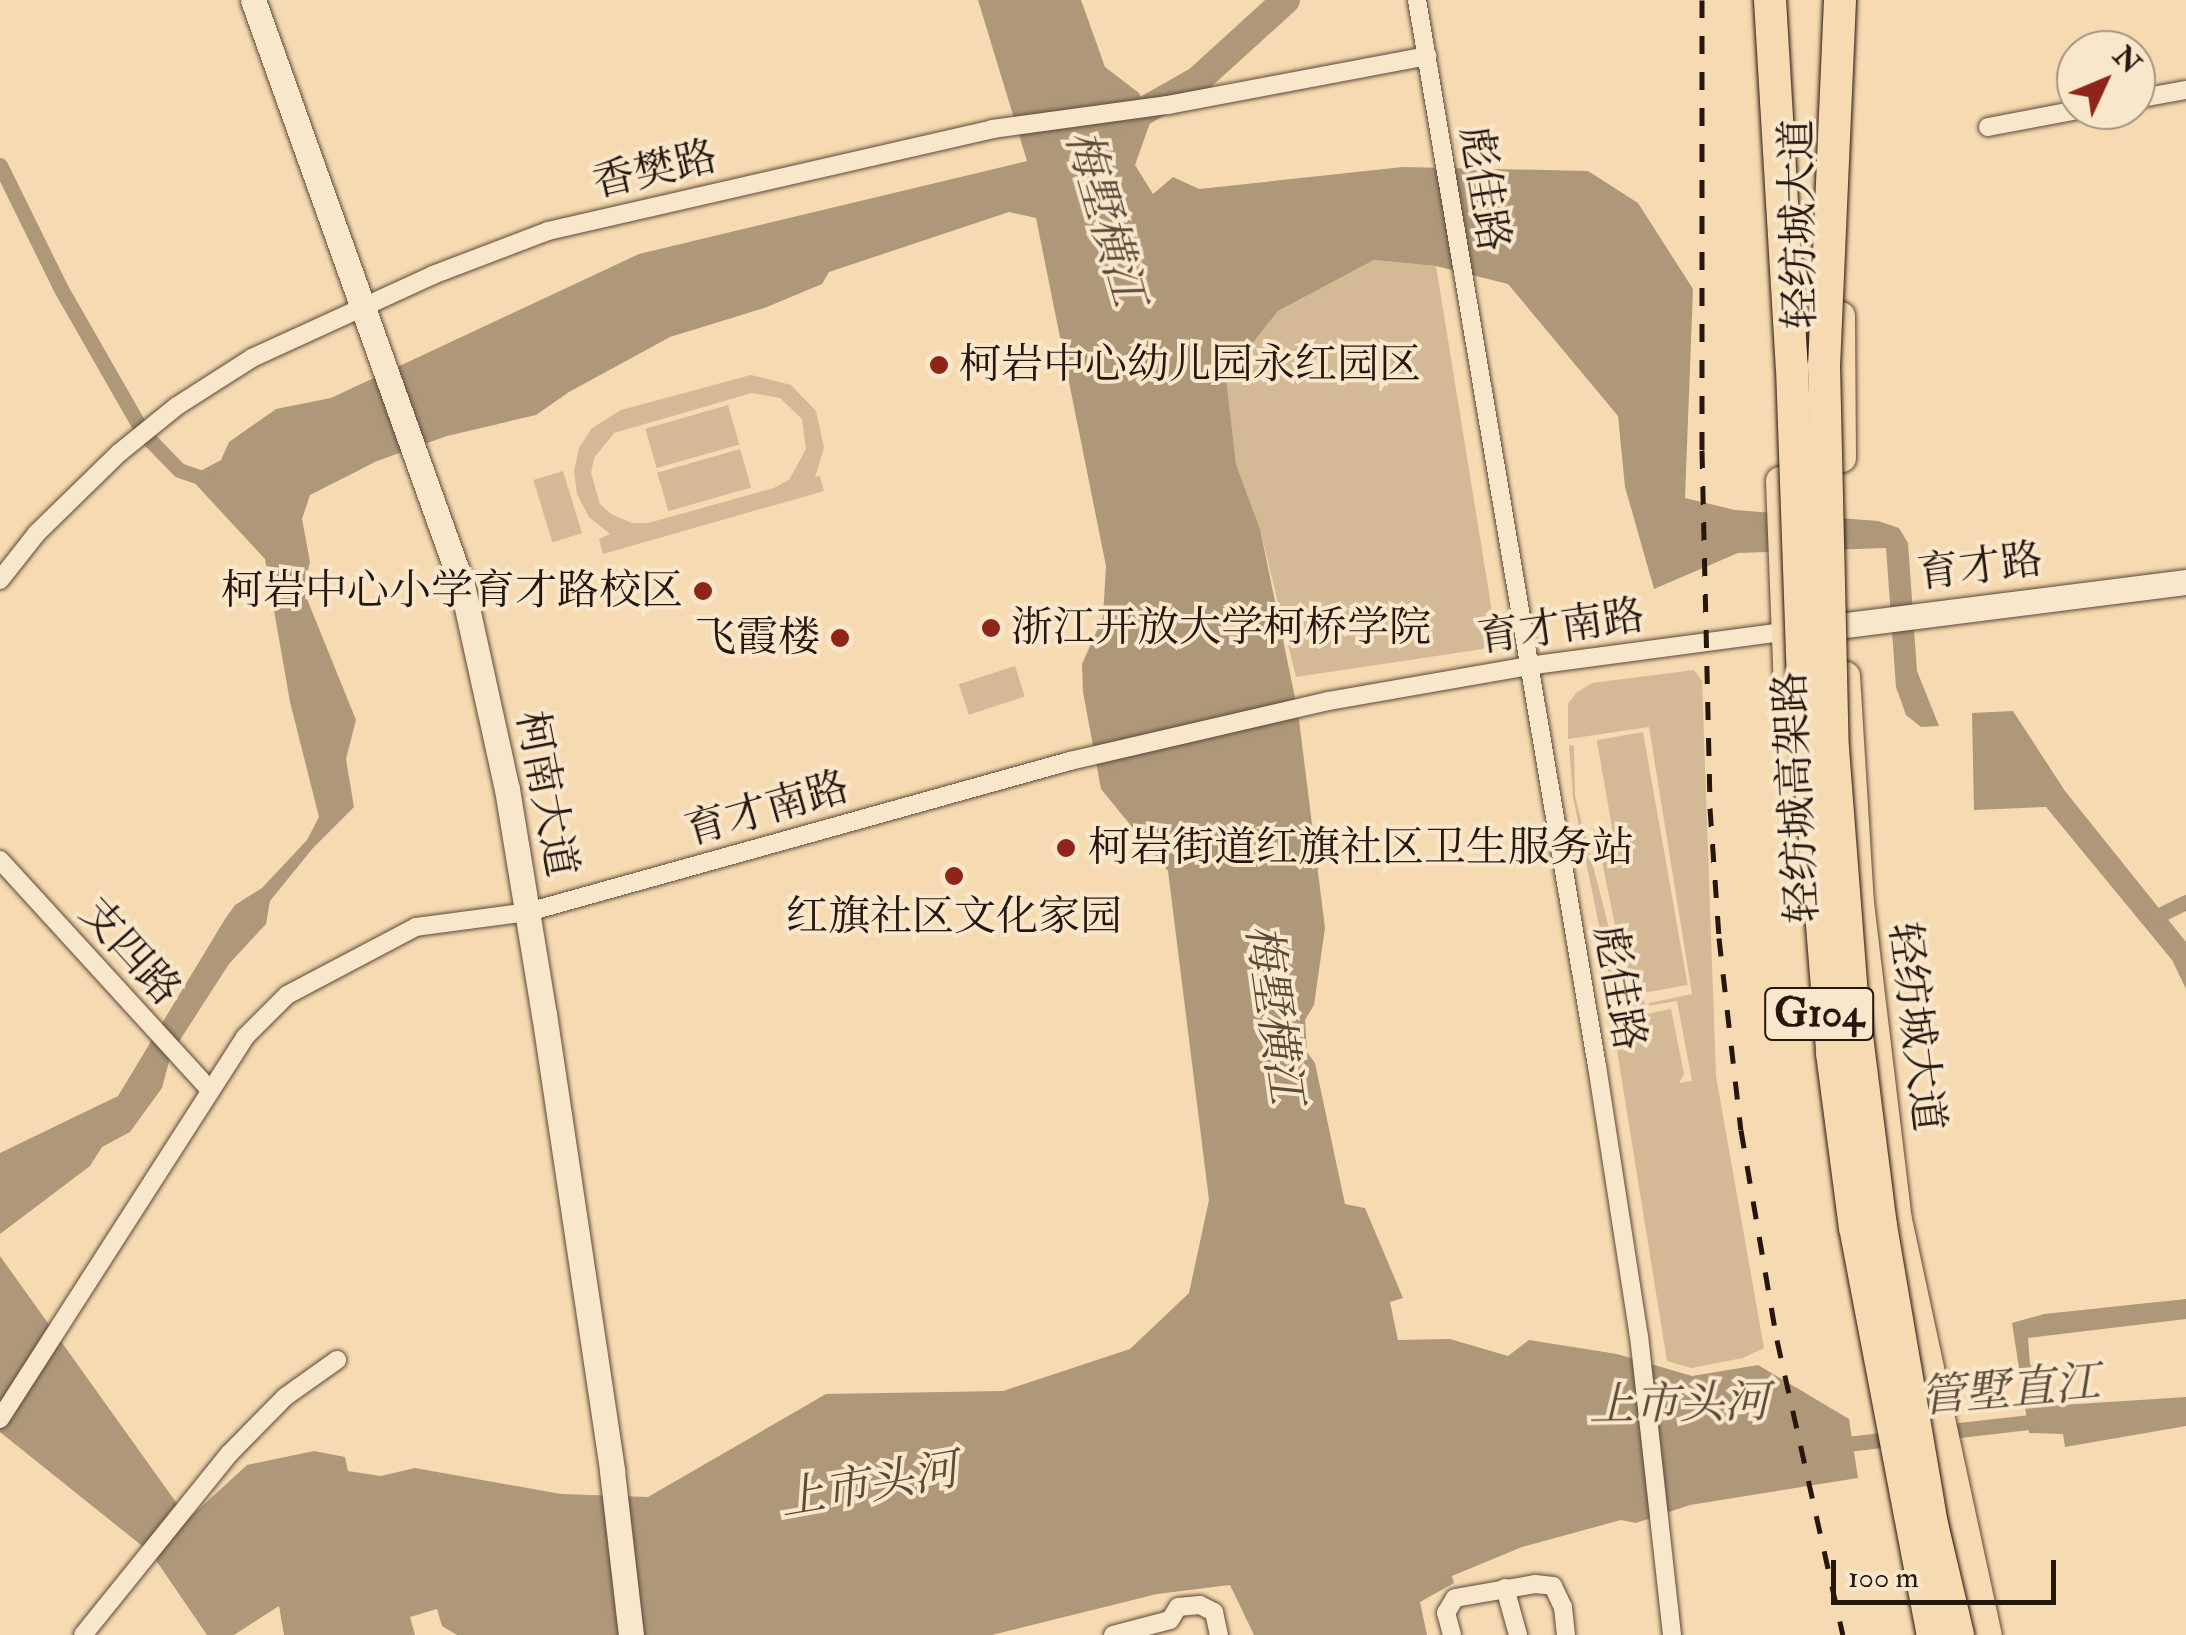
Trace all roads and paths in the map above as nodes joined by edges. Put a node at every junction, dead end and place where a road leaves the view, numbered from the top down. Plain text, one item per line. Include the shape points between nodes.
1 (253, 0) edge
2 (1417, 0) edge
3 (1770, 0) edge
4 (1777, 0) edge
5 (1837, 0) edge
6 (1426, 56) junction
7 (2186, 90) edge
8 (2156, 95) edge
9 (2056, 114) edge
10 (1988, 127) dead end
11 (364, 307) junction
12 (1808, 366) junction
13 (0, 580) edge
14 (2186, 582) edge
15 (1843, 625) junction
16 (1784, 632) junction
17 (1528, 666) junction
18 (0, 860) edge
19 (528, 912) junction
20 (210, 1090) junction
21 (337, 1360) dead end
22 (0, 1420) edge
23 (1505, 1588) junction
24 (1122, 1634) edge
25 (83, 1635) edge
26 (631, 1635) edge
27 (1219, 1635) edge
28 (1452, 1635) edge
29 (1518, 1635) edge
30 (1566, 1635) edge
31 (1672, 1635) edge
32 (1918, 1635) edge
33 (1933, 1635) edge
34 (1958, 1635) edge
35 (1988, 1635) edge

1 - 11 main road, 柯南大道
2 - 6 street, 彪佳路
3 - 12 highway, bridge
4 - 16 main road, 轻纺城大道 / G104
5 - 12 highway, bridge
5 - 15 main road, 轻纺城大道 / G104
6 - 11 street, 香樊路 via 1168,105 992,129 548,231
6 - 17 street, 彪佳路
7 - 8 street
9 - 10 street
11 - 13 street, 香樊路 via 252,358 144,432 38,533
11 - 19 main road, 柯南大道 via 462,586
12 - 33 highway, 轻纺城高架路, bridge via 1803,689 1832,1053 1856,1227
12 - 34 highway, 轻纺城高架路, bridge via 1852,996 1884,1244
14 - 15 main road, 育才路
15 - 16 main road, 育才路
15 - 35 main road, 轻纺城大道 / G104 via 1860,903 1898,1220
16 - 17 street, 育才南路
16 - 32 main road, 轻纺城大道 / G104 via 1805,890 1850,1281
17 - 19 street, 育才南路 via 1328,702 1070,761
17 - 31 street, 彪佳路 via 1639,1336
18 - 20 street, 支四路
19 - 20 street, 育才南路 via 416,926 287,995 245,1037
19 - 26 main road, 柯南大道
20 - 22 street, 育才南路
21 - 25 street via 285,1397 229,1454
23 - 28 street via 1454,1598 1446,1613
23 - 29 street
23 - 30 street via 1553,1586
24 - 27 street via 1170,1620 1178,1607 1200,1604 1214,1612

